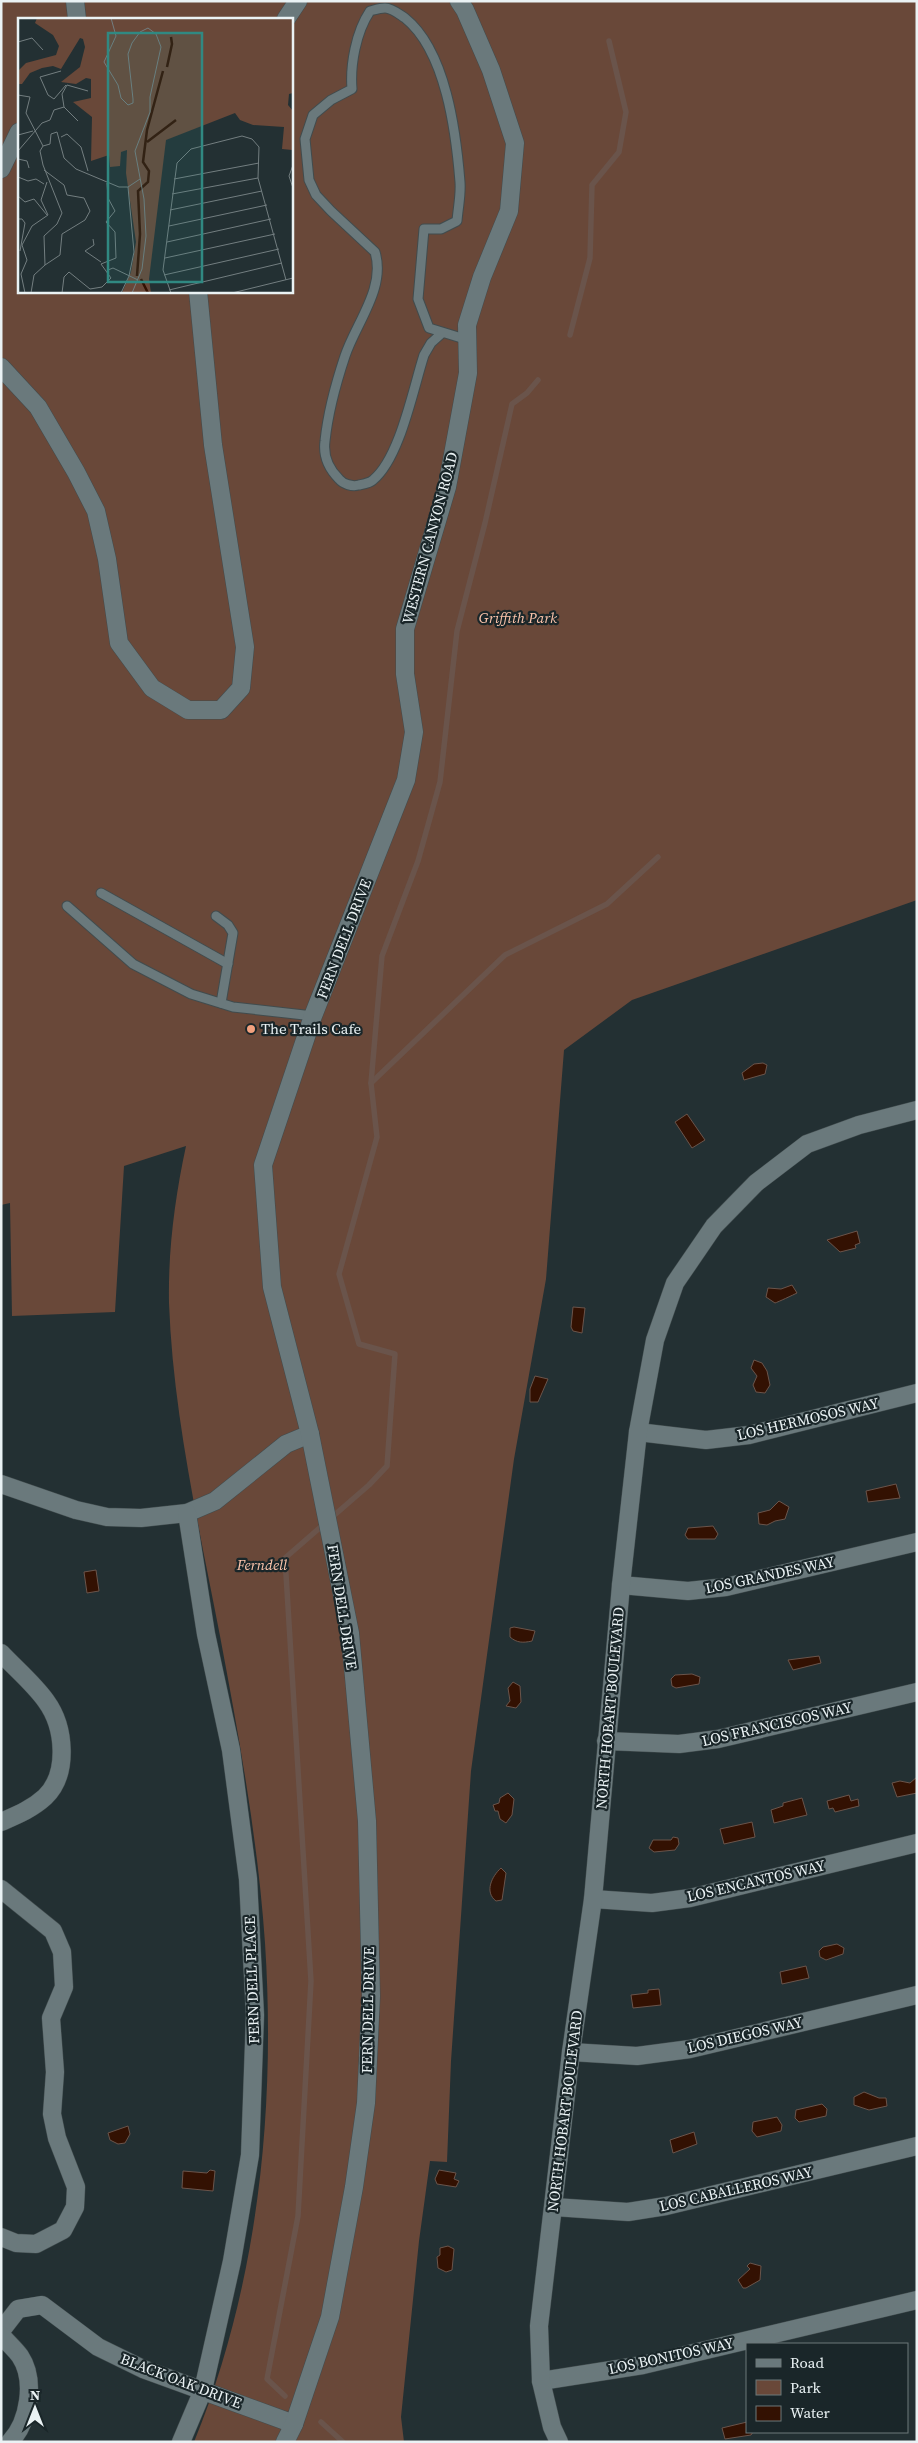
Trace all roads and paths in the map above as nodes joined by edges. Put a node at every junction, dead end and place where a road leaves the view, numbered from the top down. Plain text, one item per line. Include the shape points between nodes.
1 (75, 1) edge
2 (298, 1) edge
3 (459, 1) edge
4 (77, 18) edge
5 (287, 18) edge
6 (18, 134) edge
7 (1, 169) edge
8 (198, 292) edge
9 (441, 334) junction
10 (468, 340) junction
11 (1, 367) edge
12 (379, 848) joint
13 (101, 892) dead end
14 (68, 906) dead end
15 (216, 916) dead end
16 (228, 964) junction
17 (221, 1003) junction
18 (313, 1016) junction
19 (917, 1110) edge
20 (917, 1393) edge
21 (638, 1432) junction
22 (310, 1434) junction
23 (1, 1484) edge
24 (187, 1514) junction
25 (917, 1542) edge
26 (621, 1585) junction
27 (1, 1653) edge
28 (917, 1692) edge
29 (606, 1741) junction
30 (1, 1822) edge
31 (917, 1843) edge
32 (1, 1889) edge
33 (593, 1899) junction
34 (917, 1995) edge
35 (572, 2052) junction
36 (917, 2146) edge
37 (554, 2208) junction
38 (1, 2237) edge
39 (917, 2300) edge
40 (1, 2331) edge
41 (1, 2335) edge
42 (541, 2381) junction
43 (203, 2390) junction
44 (294, 2424) junction
45 (10, 2442) edge
46 (181, 2442) edge
47 (285, 2442) edge
48 (559, 2442) edge

1 - 4 street
2 - 5 street
3 - 10 street, WESTERN CANYON ROAD via 491,70 516,143 508,211 482,277 468,325
6 - 7 street
8 - 11 street via 213,446 245,647 242,688 221,710 188,710 152,688 119,643 96,511 38,407
9 - 9 lane via 429,328 418,299 424,229 441,229 457,221 460,184 447,98 437,61 413,25 386,8 370,11 363,21 351,73 352,89 313,115 305,139 309,180 316,195 375,252 379,265 375,286 346,354 324,443 331,471 342,483 356,486 372,482 385,468 400,436 424,355
9 - 10 lane
10 - 12 street, WESTERN CANYON ROAD via 468,373 447,487 405,629 405,674 414,732 406,780
12 - 18 street, FERN DELL DRIVE
13 - 16 lane
14 - 17 lane via 133,964 191,994
15 - 16 lane via 228,924 233,933
16 - 17 lane
17 - 18 lane
18 - 22 street, FERN DELL DRIVE via 263,1164 272,1287
19 - 21 street, NORTH HOBART BOULEVARD via 859,1125 807,1144 756,1183 714,1226 675,1283 655,1340
20 - 21 street, LOS HERMOSOS WAY via 749,1435 706,1440
21 - 26 street, NORTH HOBART BOULEVARD
22 - 24 street via 286,1444 215,1501
22 - 44 street, FERN DELL DRIVE via 350,1633 367,1820 371,1996 366,2103 354,2186 330,2317
23 - 24 street via 106,1517
24 - 43 street, FERN DELL PLACE via 206,1634 231,1750 248,1880 255,2015 250,2155 232,2261
25 - 26 street, LOS GRANDES WAY via 726,1587 688,1591
26 - 29 street, NORTH HOBART BOULEVARD
27 - 30 street via 47,1702 58,1726 62,1747 59,1778 46,1797 27,1811
28 - 29 street, LOS FRANCISCOS WAY via 718,1739 679,1744
29 - 33 street, NORTH HOBART BOULEVARD
31 - 33 street, LOS ENCANTOS WAY via 690,1898 652,1903
32 - 38 street via 53,1931 62,1952 64,1987 51,2018 55,2072 52,2114 57,2138 76,2186 75,2208 63,2230 36,2244 16,2243
33 - 35 street, NORTH HOBART BOULEVARD
34 - 35 street, LOS DIEGOS WAY via 690,2049 637,2056
35 - 37 street, NORTH HOBART BOULEVARD
36 - 37 street, LOS CABALLEROS WAY via 666,2206 628,2212
37 - 42 street, NORTH HOBART BOULEVARD via 539,2326
39 - 42 street, LOS BONITOS WAY via 643,2364
40 - 43 street, BLACK OAK DRIVE via 18,2309 42,2305 98,2347 143,2369
41 - 45 street via 21,2357 28,2382 29,2407
42 - 48 street, NORTH HOBART BOULEVARD
43 - 44 street, BLACK OAK DRIVE
43 - 46 street, FERN DELL PLACE
44 - 47 street, FERN DELL DRIVE

